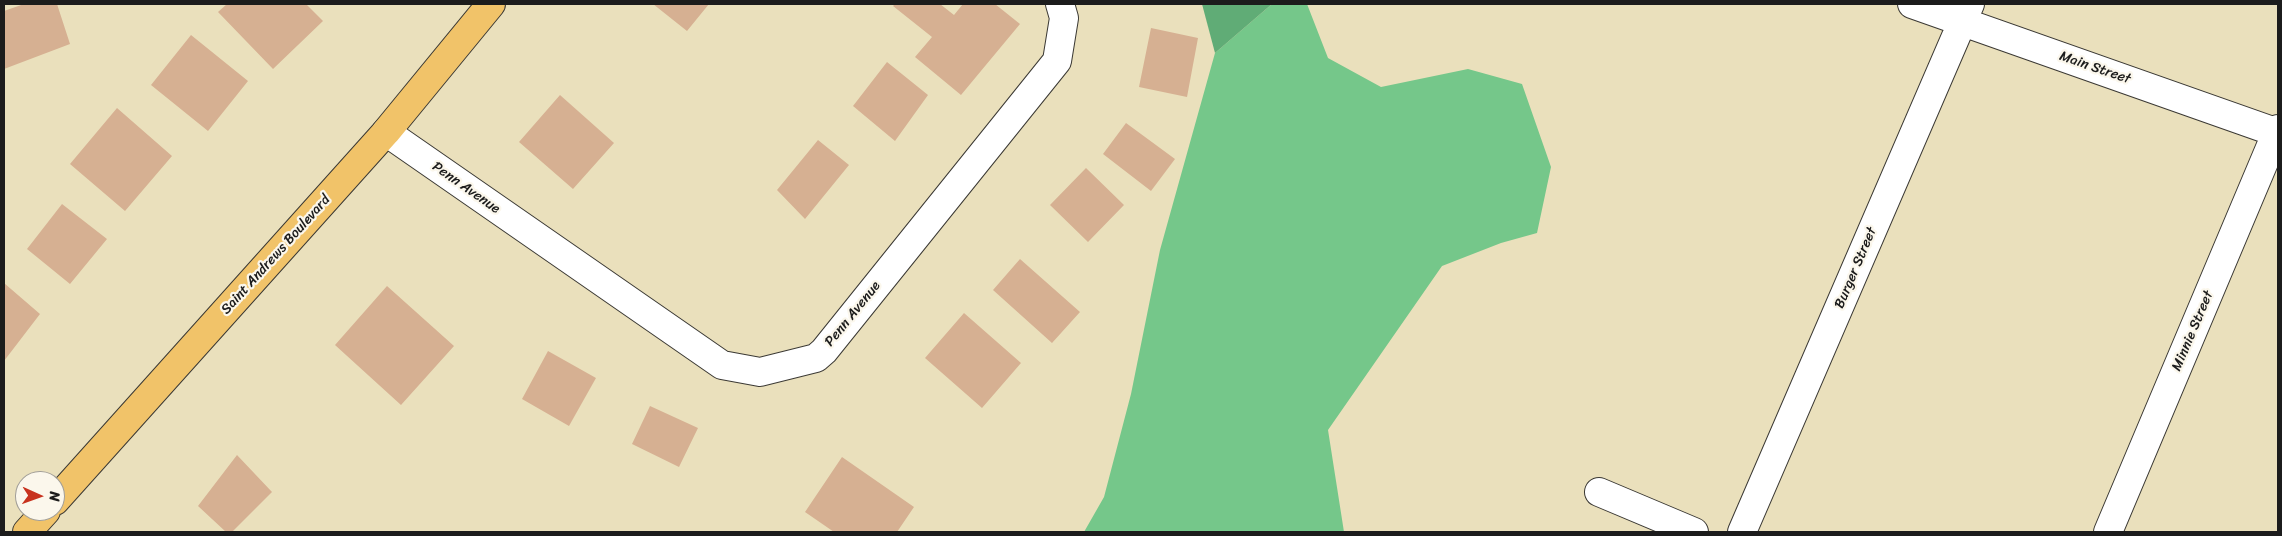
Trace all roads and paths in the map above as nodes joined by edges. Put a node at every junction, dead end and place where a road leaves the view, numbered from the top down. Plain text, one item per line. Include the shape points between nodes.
1 (491, 4) edge
2 (1060, 4) edge
3 (1912, 4) edge
4 (1967, 13) edge
5 (2278, 131) edge
6 (386, 132) junction
7 (65, 490) edge
8 (1599, 492) dead end
9 (37, 521) edge
10 (27, 532) edge
11 (1694, 532) edge
12 (1742, 532) edge
13 (2108, 532) edge

1 - 6 main road, Saint Andrews Boulevard
2 - 6 street, Penn Avenue via 1064,18 1057,61 824,351 816,358 760,372 722,365
3 - 4 street, Main Street
4 - 5 street, Main Street
4 - 12 street, Burger Street
5 - 13 street, Minnie Street
6 - 7 main road, Saint Andrews Boulevard
8 - 11 street
9 - 10 main road

